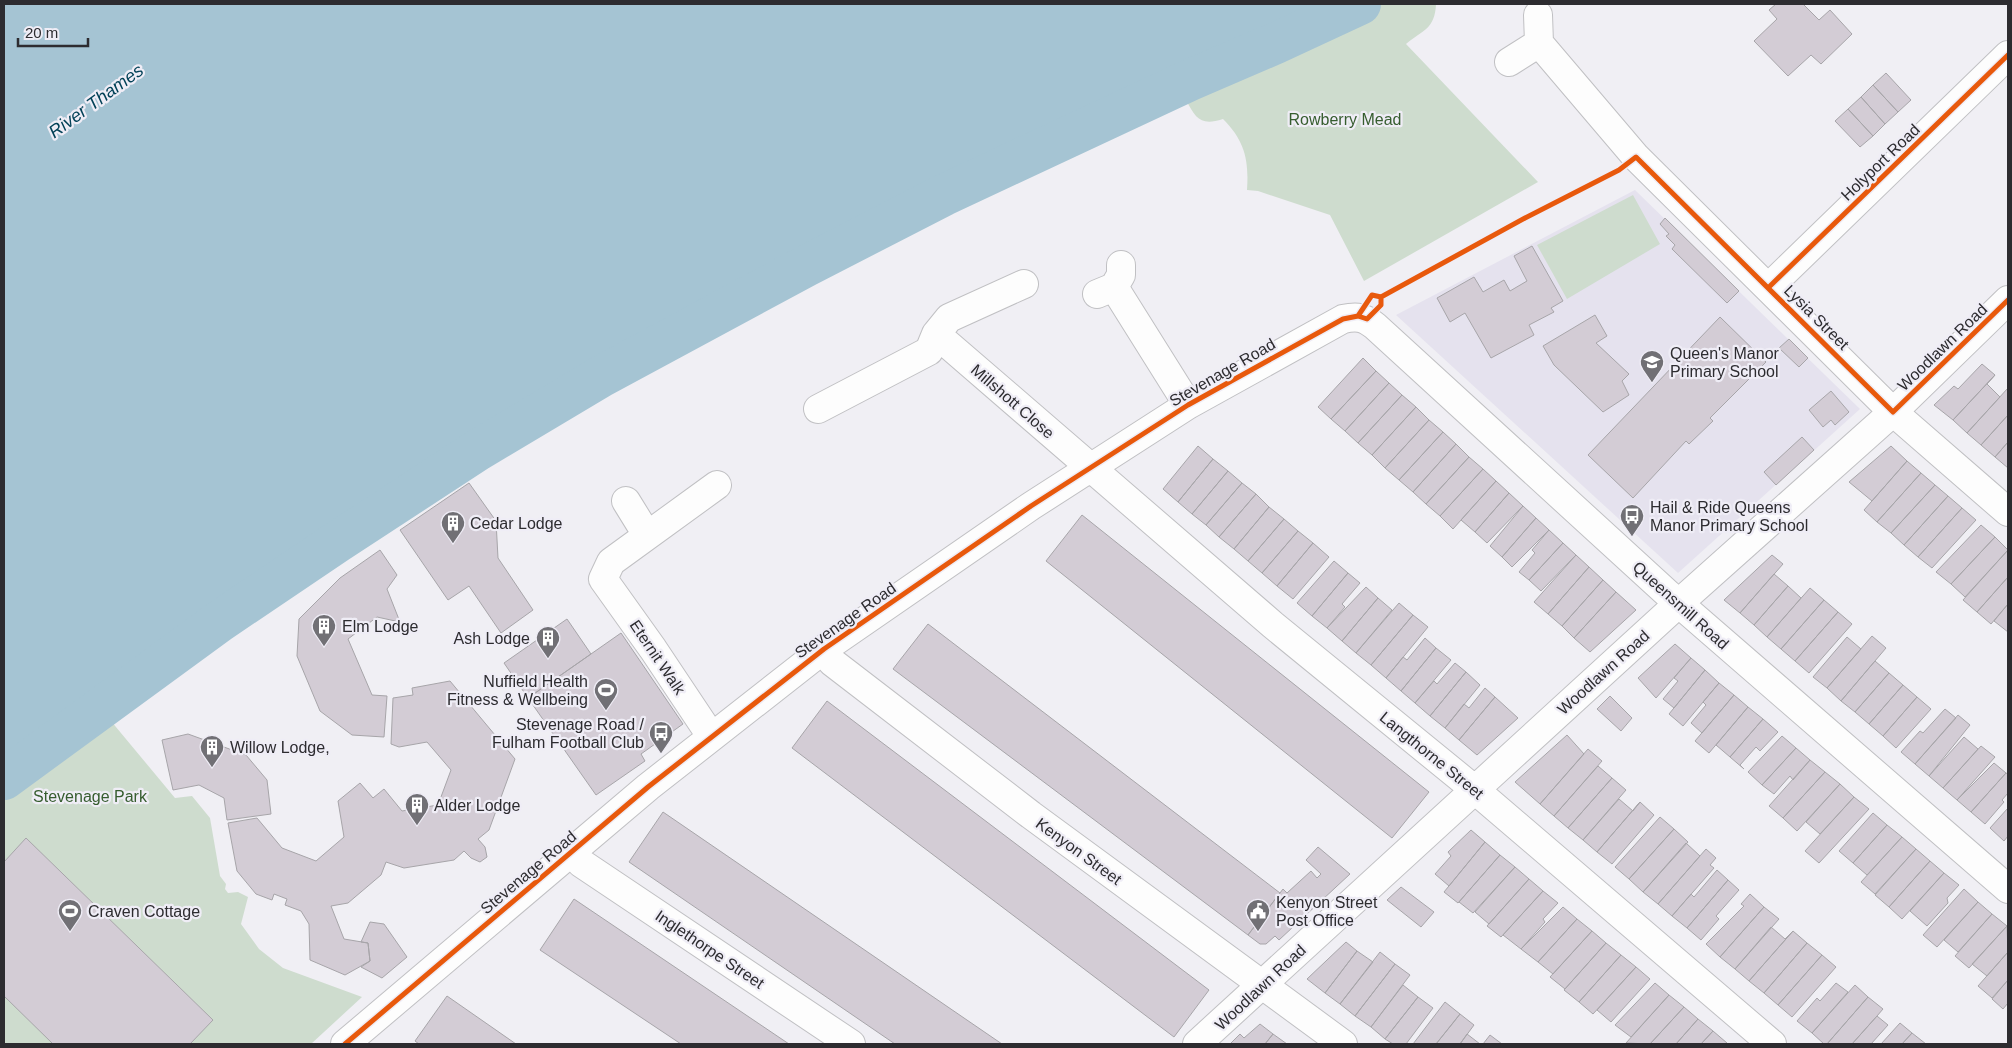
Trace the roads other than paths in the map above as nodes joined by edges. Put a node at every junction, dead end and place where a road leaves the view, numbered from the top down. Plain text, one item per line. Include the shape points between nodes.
1 (1538, 15) dead end
2 (1539, 43) junction
3 (2008, 56) edge
4 (1509, 62) dead end
5 (1111, 282) dead end
6 (1024, 284) dead end
7 (1769, 287) junction
8 (2008, 300) edge
9 (1358, 316) joint
10 (936, 334) junction
11 (1188, 405) junction
12 (818, 409) dead end
13 (1893, 412) junction
14 (1089, 468) junction
15 (717, 485) dead end
16 (626, 501) dead end
17 (2008, 512) edge
18 (647, 535) junction
19 (1679, 603) junction
20 (824, 649) junction
21 (711, 736) junction
22 (1474, 789) junction
23 (572, 851) junction
24 (2008, 889) edge
25 (1262, 984) junction
26 (356, 1041) edge
27 (851, 1044) edge
28 (1197, 1044) edge
29 (1343, 1044) edge
30 (1772, 1044) edge

1 - 2 street
2 - 4 street
2 - 7 street, Lysia Street via 1636,157
3 - 7 street, Holyport Road
5 - 11 street
6 - 10 street via 950,318
7 - 13 street, Lysia Street
8 - 13 street, Woodlawn Road
9 - 11 street, Stevenage Road via 1343,319
9 - 19 street, Queensmill Road via 1376,326
10 - 12 street via 929,351
10 - 14 street, Millshott Close
11 - 14 street, Stevenage Road
13 - 17 street, Lysia Street
13 - 19 street, Woodlawn Road
14 - 20 street, Stevenage Road
14 - 22 street, Langthorne Street via 1273,625
15 - 18 street
16 - 18 street
18 - 21 street, Eternit Walk via 611,562 603,579
19 - 22 street, Woodlawn Road
19 - 24 street, Queensmill Road
20 - 21 street, Stevenage Road
20 - 25 street, Kenyon Street via 832,662 1031,815
21 - 23 street, Stevenage Road
22 - 25 street, Woodlawn Road
22 - 30 street, Langthorne Street
23 - 26 street, Stevenage Road
23 - 27 street, Inglethorpe Street via 581,862
25 - 28 street, Woodlawn Road
25 - 29 street, Kenyon Street

